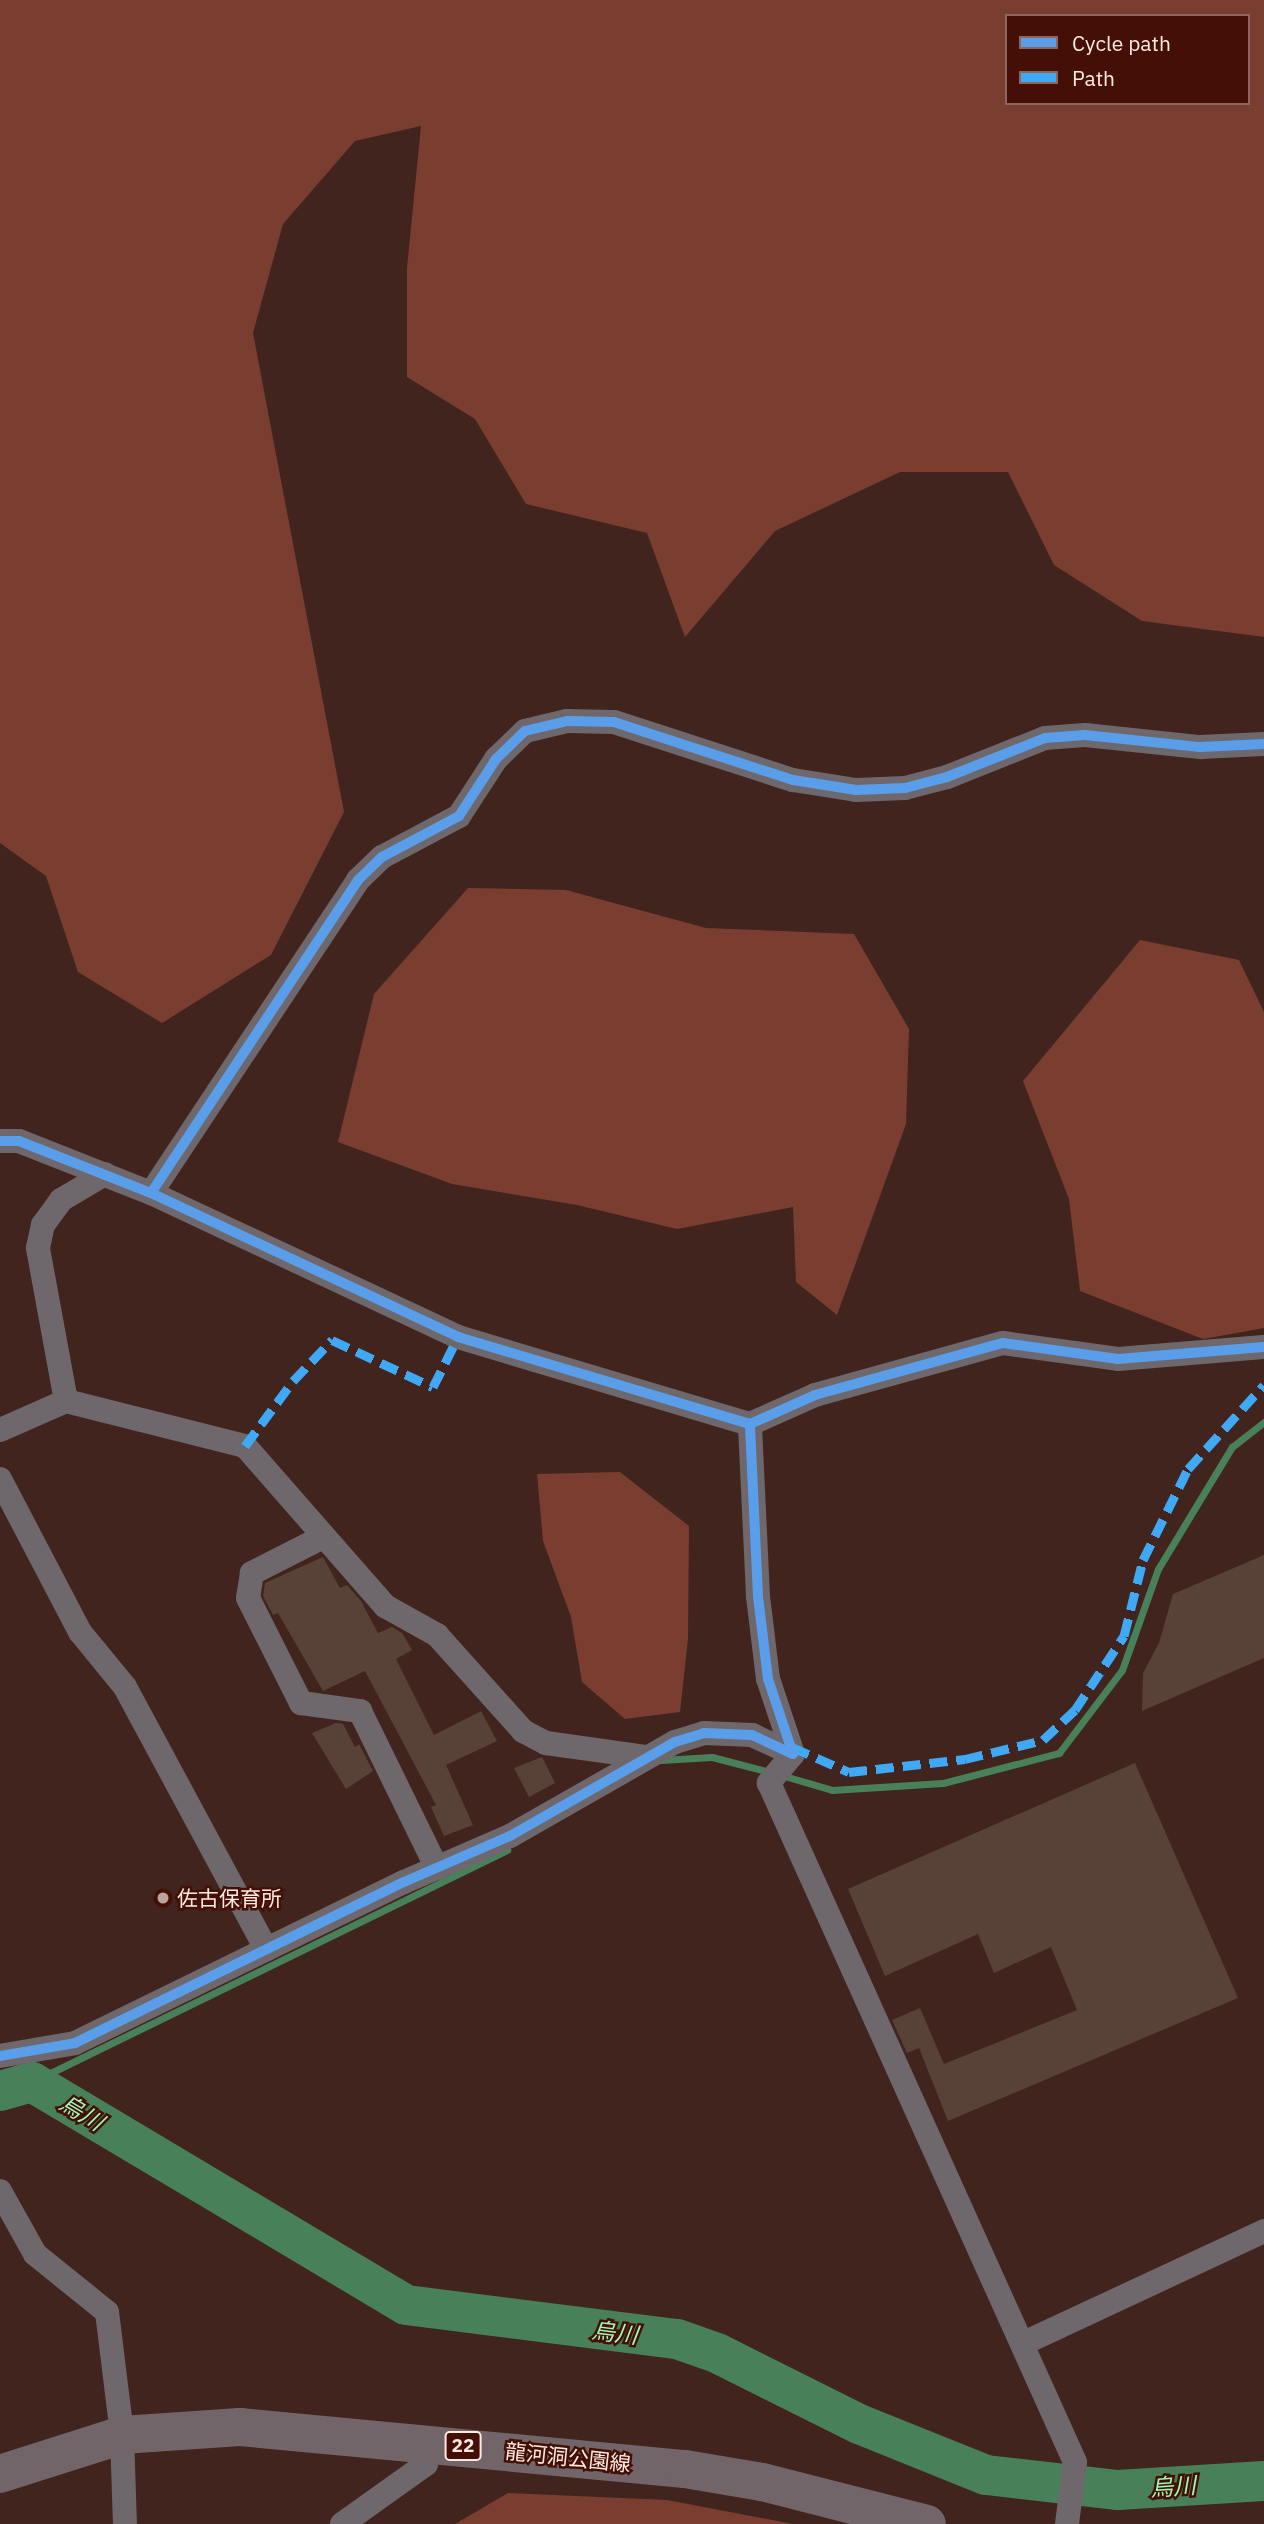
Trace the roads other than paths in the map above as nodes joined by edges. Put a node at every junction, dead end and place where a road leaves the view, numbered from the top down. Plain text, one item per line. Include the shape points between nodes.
1 (1264, 744) edge
2 (0, 1141) edge
3 (105, 1174) junction
4 (150, 1193) junction
5 (1264, 1347) edge
6 (66, 1401) junction
7 (750, 1424) junction
8 (0, 1430) edge
9 (0, 1479) edge
10 (323, 1537) junction
11 (793, 1754) junction
12 (647, 1757) junction
13 (437, 1868) junction
14 (266, 1949) junction
15 (0, 2056) edge
16 (0, 2191) edge
17 (1264, 2231) edge
18 (1024, 2343) junction
19 (122, 2435) junction
20 (432, 2442) junction
21 (0, 2474) edge
22 (1069, 2517) edge
23 (125, 2524) edge
24 (342, 2524) edge
25 (927, 2524) edge

1 - 4 street via 1200,747 1085,734 1045,738 947,777 905,788 856,790 793,780 614,722 567,720 525,731 496,760 459,816 382,857 358,880
2 - 3 street via 19,1141
3 - 4 street
3 - 6 street via 61,1200 43,1225 38,1248
4 - 7 street via 458,1337
5 - 7 street via 1118,1359 1003,1343 816,1395
6 - 8 street
6 - 10 street via 245,1446
7 - 11 street via 754,1546 768,1679
9 - 14 street via 80,1632 125,1688
10 - 12 street via 385,1606 437,1635 523,1731 545,1742
10 - 13 street via 252,1573 248,1598 301,1703 360,1712
11 - 12 street via 752,1735 704,1733
11 - 18 street via 769,1783
12 - 13 street via 510,1836
13 - 14 street
14 - 15 street via 75,2043
16 - 19 street via 35,2254 107,2312
17 - 18 street
18 - 22 street via 1075,2462
19 - 20 main road, 龍河洞公園線 / 22 via 240,2427
19 - 21 main road, 龍河洞公園線 / 22
19 - 23 street
20 - 24 street via 426,2463
20 - 25 main road, 龍河洞公園線 / 22 via 762,2482

